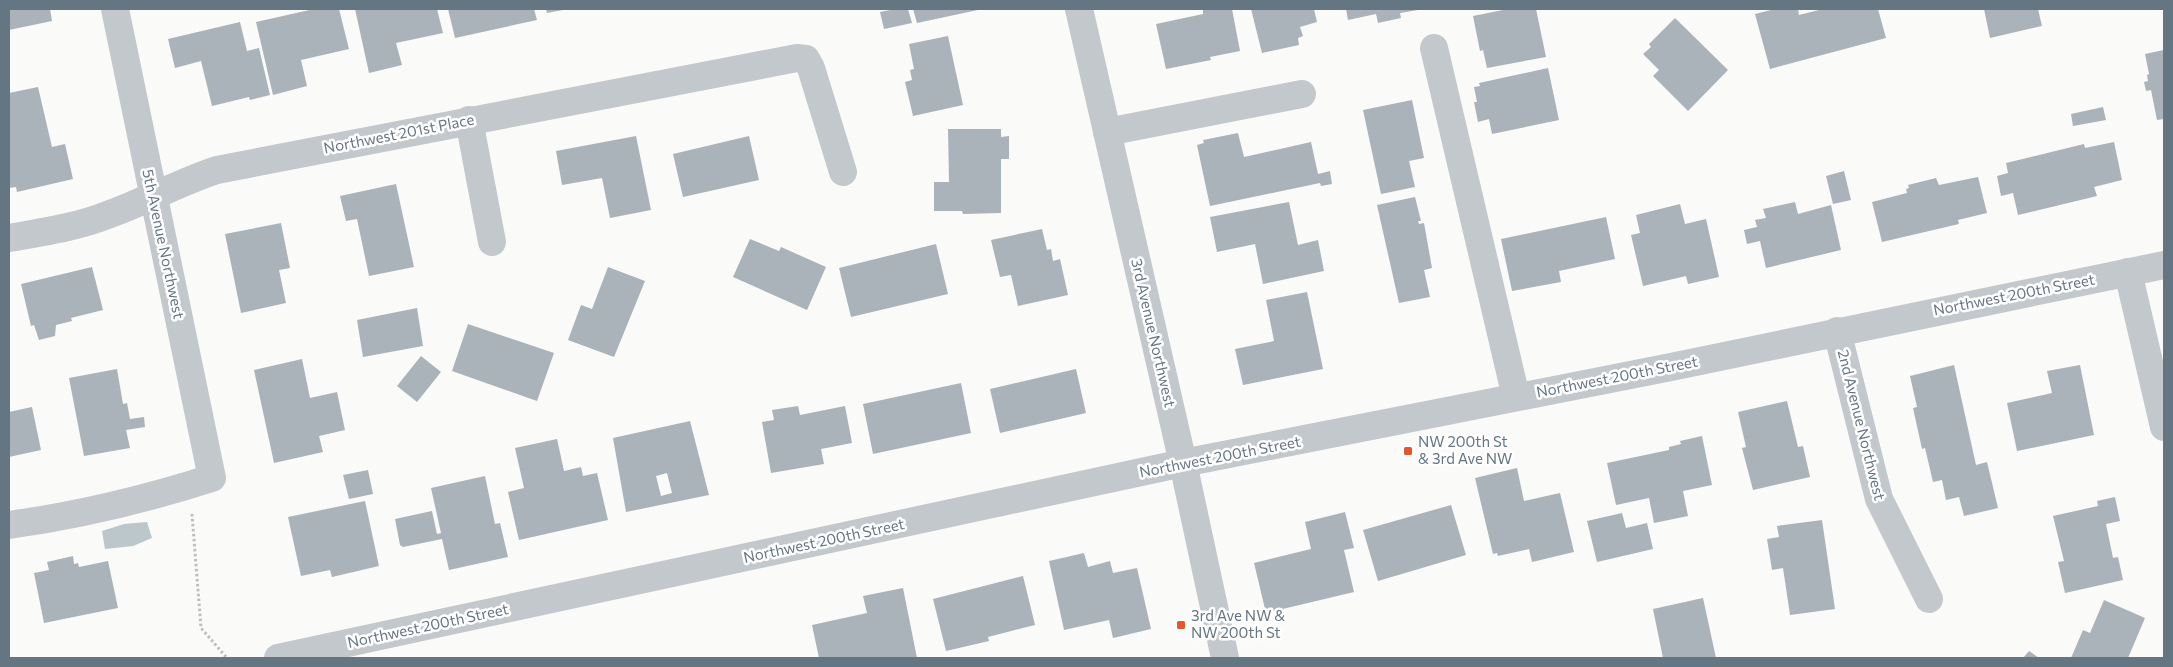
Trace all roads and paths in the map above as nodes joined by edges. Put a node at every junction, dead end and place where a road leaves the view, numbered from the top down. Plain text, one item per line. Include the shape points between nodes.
1 (115, 9) edge
2 (1079, 9) edge
3 (1434, 48) dead end
4 (1302, 94) dead end
5 (469, 120) junction
6 (1107, 132) junction
7 (843, 172) dead end
8 (153, 194) junction
9 (9, 238) edge
10 (492, 242) dead end
11 (2164, 265) edge
12 (2128, 272) junction
13 (1837, 331) junction
14 (1516, 397) junction
15 (2164, 427) edge
16 (1183, 463) junction
17 (212, 478) junction
18 (9, 525) edge
19 (1929, 599) dead end
20 (227, 658) edge
21 (278, 658) edge
22 (1225, 658) edge

1 - 8 street, 5th Avenue Northwest
2 - 6 street, 3rd Avenue Northwest
3 - 14 street
4 - 6 street
5 - 7 street, Northwest 201st Place via 797,58 806,60 811,68
5 - 8 street, Northwest 201st Place via 217,170
5 - 10 street
6 - 16 street, 3rd Avenue Northwest
8 - 9 street, Northwest 201st Place via 84,224
8 - 17 street, 5th Avenue Northwest
11 - 12 street, Northwest 200th Street
12 - 13 street, Northwest 200th Street
12 - 15 street
13 - 14 street, Northwest 200th Street
13 - 19 street, 2nd Avenue Northwest via 1879,499
14 - 16 street, Northwest 200th Street
16 - 21 street, Northwest 200th Street
16 - 22 street, 3rd Avenue Northwest
17 - 18 street via 157,496 74,516
17 - 20 path via 192,511 200,618 201,628

